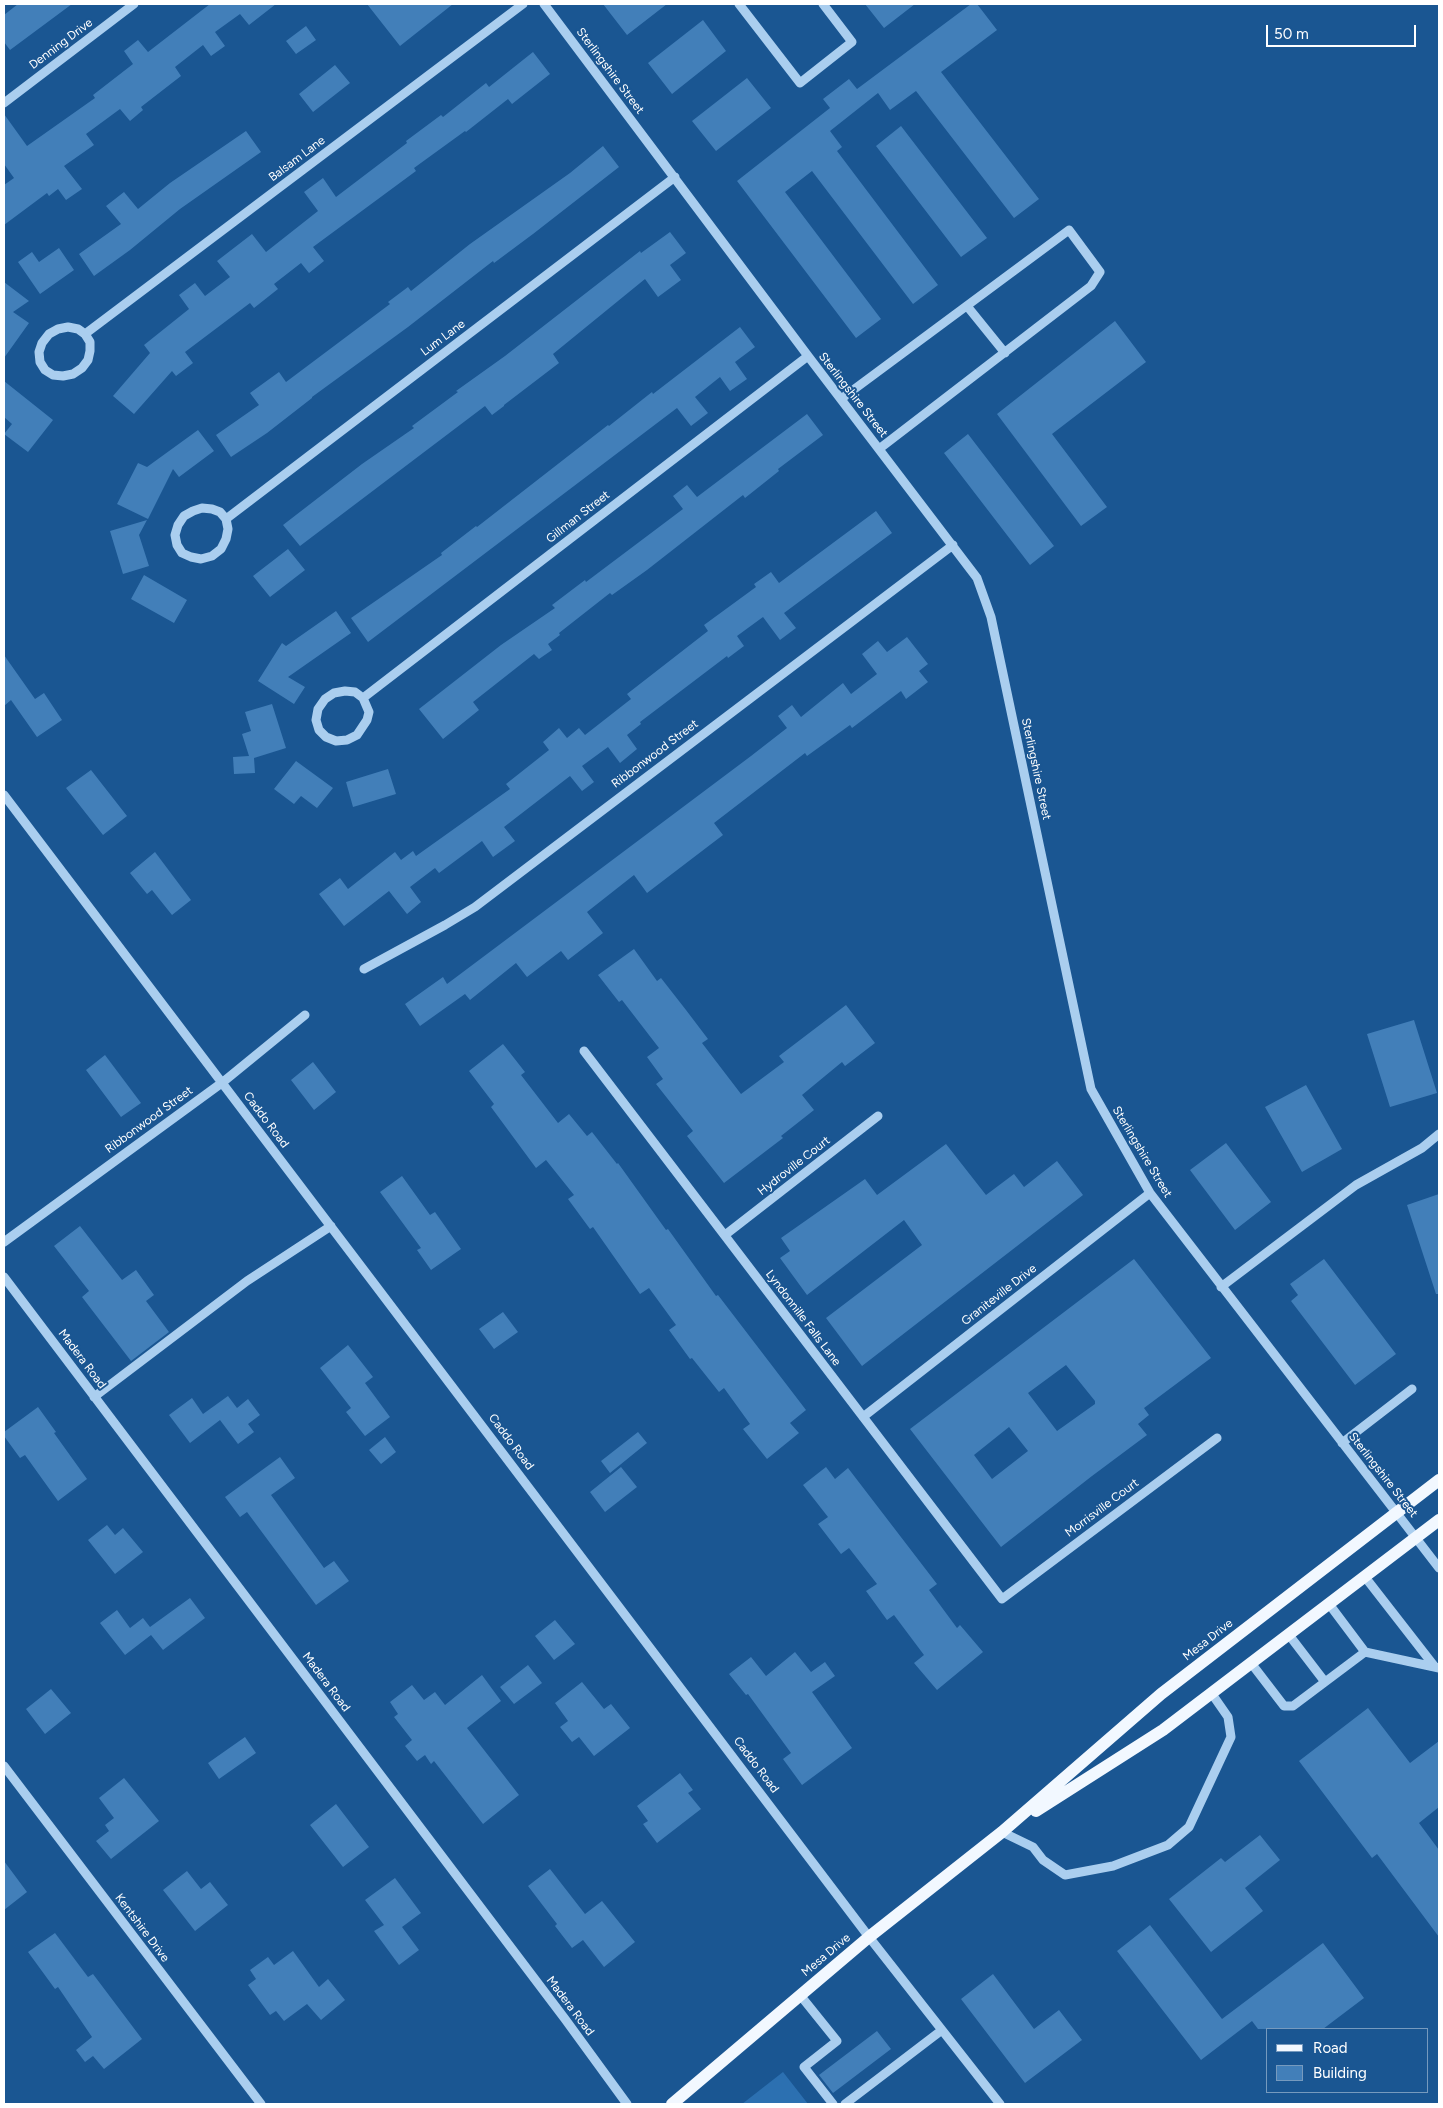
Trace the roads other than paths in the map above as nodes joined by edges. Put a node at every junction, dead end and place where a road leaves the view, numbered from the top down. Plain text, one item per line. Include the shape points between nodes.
1 (134, 4) edge
2 (523, 4) edge
3 (544, 4) edge
4 (739, 4) edge
5 (823, 4) edge
6 (4, 103) edge
7 (675, 177) junction
8 (967, 306) junction
9 (86, 334) junction
10 (1005, 353) junction
11 (808, 356) junction
12 (841, 399) junction
13 (880, 449) junction
14 (226, 519) junction
15 (953, 545) junction
16 (363, 698) junction
17 (4, 795) edge
18 (364, 970) dead end
19 (305, 1015) dead end
20 (584, 1051) dead end
21 (222, 1082) junction
22 (878, 1116) dead end
23 (1439, 1134) edge
24 (1150, 1193) junction
25 (331, 1226) junction
26 (725, 1236) junction
27 (4, 1242) edge
28 (4, 1277) edge
29 (1221, 1287) junction
30 (1412, 1389) dead end
31 (94, 1397) junction
32 (863, 1417) junction
33 (1217, 1438) dead end
34 (1342, 1443) junction
35 (1439, 1480) edge
36 (1396, 1512) junction
37 (1439, 1520) edge
38 (1416, 1538) junction
39 (1439, 1568) edge
40 (1365, 1577) junction
41 (1002, 1599) joint
42 (1328, 1604) junction
43 (1289, 1635) junction
44 (1365, 1652) junction
45 (1251, 1664) junction
46 (1437, 1668) edge
47 (1325, 1682) junction
48 (1212, 1694) junction
49 (4, 1766) edge
50 (1002, 1832) junction
51 (869, 1937) junction
52 (800, 1995) junction
53 (942, 2030) junction
54 (261, 2104) edge
55 (627, 2104) edge
56 (672, 2104) edge
57 (833, 2104) edge
58 (845, 2104) edge
59 (1000, 2104) edge

1 - 6 street, Denning Drive
2 - 9 street, Balsam Lane
3 - 7 street, Sterlingshire Street
4 - 5 street via 800,83 852,42
7 - 11 street, Sterlingshire Street
7 - 14 street, Lum Lane
8 - 10 street
8 - 10 street via 1069,230 1100,272 1091,286
8 - 12 street
9 - 9 street via 68,327 49,334 39,352 45,370 63,376 82,368 90,351
10 - 13 street
11 - 12 street, Sterlingshire Street
11 - 16 street, Gillman Street
12 - 13 street, Sterlingshire Street
13 - 15 street, Sterlingshire Street
14 - 14 street via 212,508 202,508 184,516 175,535 182,553 191,558 212,556 226,539
15 - 18 street, Ribbonwood Street via 475,907
15 - 24 street, Sterlingshire Street via 977,578 991,617 1091,1089
16 - 16 street via 355,692 345,691 325,699 318,709 316,720 319,730 336,741 357,735 369,712
17 - 21 street, Caddo Road
19 - 21 street, Ribbonwood Street
20 - 26 street, Lyndonnille Falls Lane
21 - 25 street, Caddo Road
21 - 27 street, Ribbonwood Street
22 - 26 street, Hydroville Court
23 - 29 street via 1422,1148 1356,1185
24 - 29 street, Sterlingshire Street
24 - 32 street, Graniteville Drive
25 - 31 street via 247,1281
25 - 51 street, Caddo Road
26 - 32 street, Lyndonnille Falls Lane
28 - 31 street, Madera Road
29 - 34 street, Sterlingshire Street
30 - 34 street
31 - 55 street, Madera Road
32 - 41 street, Lyndonnille Falls Lane
33 - 41 street, Morrisville Court
34 - 36 street, Sterlingshire Street
35 - 36 main road, Mesa Drive
36 - 38 street, Sterlingshire Street
36 - 50 main road, Mesa Drive via 1161,1694
37 - 38 main road, Mesa Drive
38 - 39 street, Sterlingshire Street
38 - 40 main road, Mesa Drive
40 - 42 main road, Mesa Drive
40 - 46 street
42 - 43 main road, Mesa Drive
42 - 44 street
43 - 45 main road, Mesa Drive
43 - 47 street
44 - 46 street
44 - 47 street
45 - 47 street via 1284,1706 1293,1706
45 - 48 main road, Mesa Drive
48 - 50 main road, Mesa Drive via 1163,1730
48 - 50 street via 1228,1717 1231,1737 1189,1827 1168,1845 1113,1866 1065,1875 1043,1860 1034,1847
49 - 54 street, Kentshire Drive
50 - 51 main road, Mesa Drive
51 - 52 main road, Mesa Drive
51 - 53 street, Caddo Road
52 - 56 main road, Mesa Drive
52 - 57 street via 837,2041 804,2067
53 - 58 street
53 - 59 street, Caddo Road

